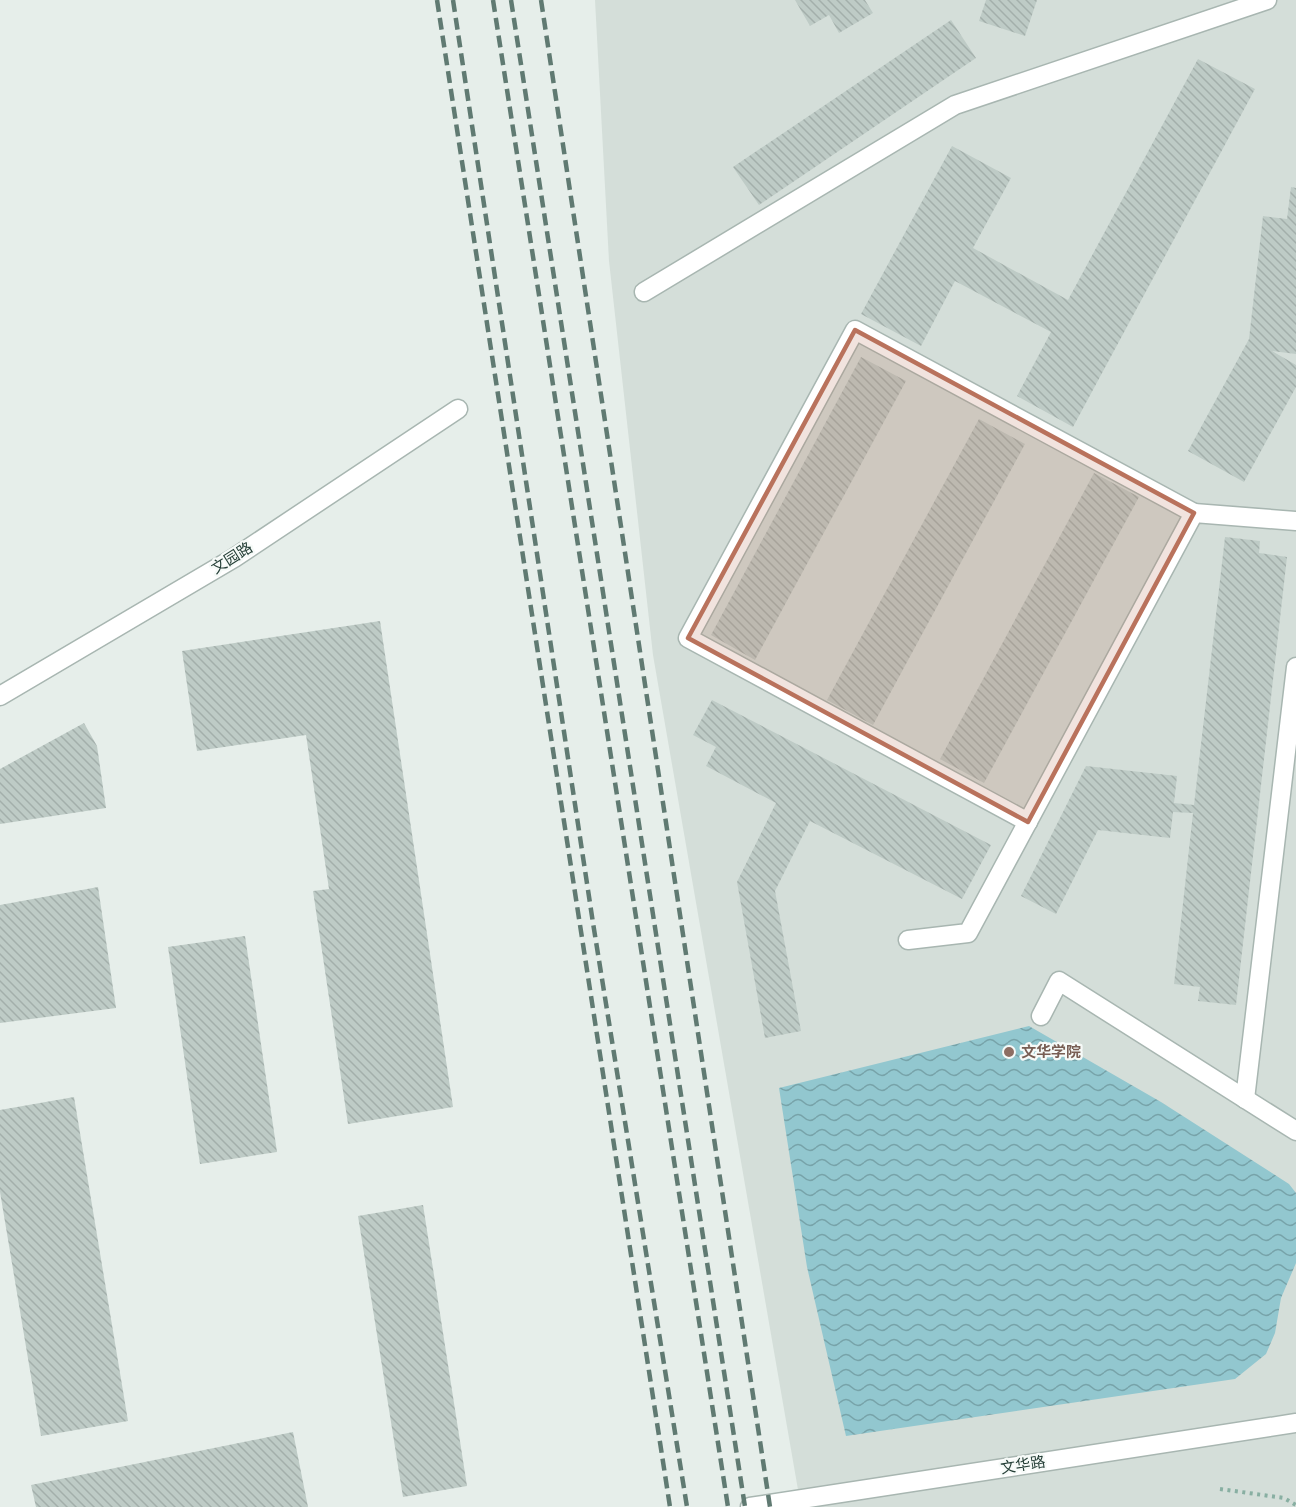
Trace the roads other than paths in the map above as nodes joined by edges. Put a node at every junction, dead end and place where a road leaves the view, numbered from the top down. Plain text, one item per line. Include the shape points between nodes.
1 (1267, 0) edge
2 (644, 292) dead end
3 (458, 409) dead end
4 (1194, 513) junction
5 (1296, 521) edge
6 (1296, 667) edge
7 (0, 696) edge
8 (1028, 822) junction
9 (908, 940) dead end
10 (1041, 1016) dead end
11 (1245, 1099) junction
12 (1296, 1131) edge
13 (1296, 1423) edge
14 (750, 1507) edge

1 - 2 street via 955,105
3 - 7 street, 文园路 via 234,558
4 - 5 street
4 - 8 street
4 - 8 street via 855,330 688,638
6 - 11 street
8 - 9 street via 968,933
10 - 11 street via 1059,981
11 - 12 street
13 - 14 street, 文华路

